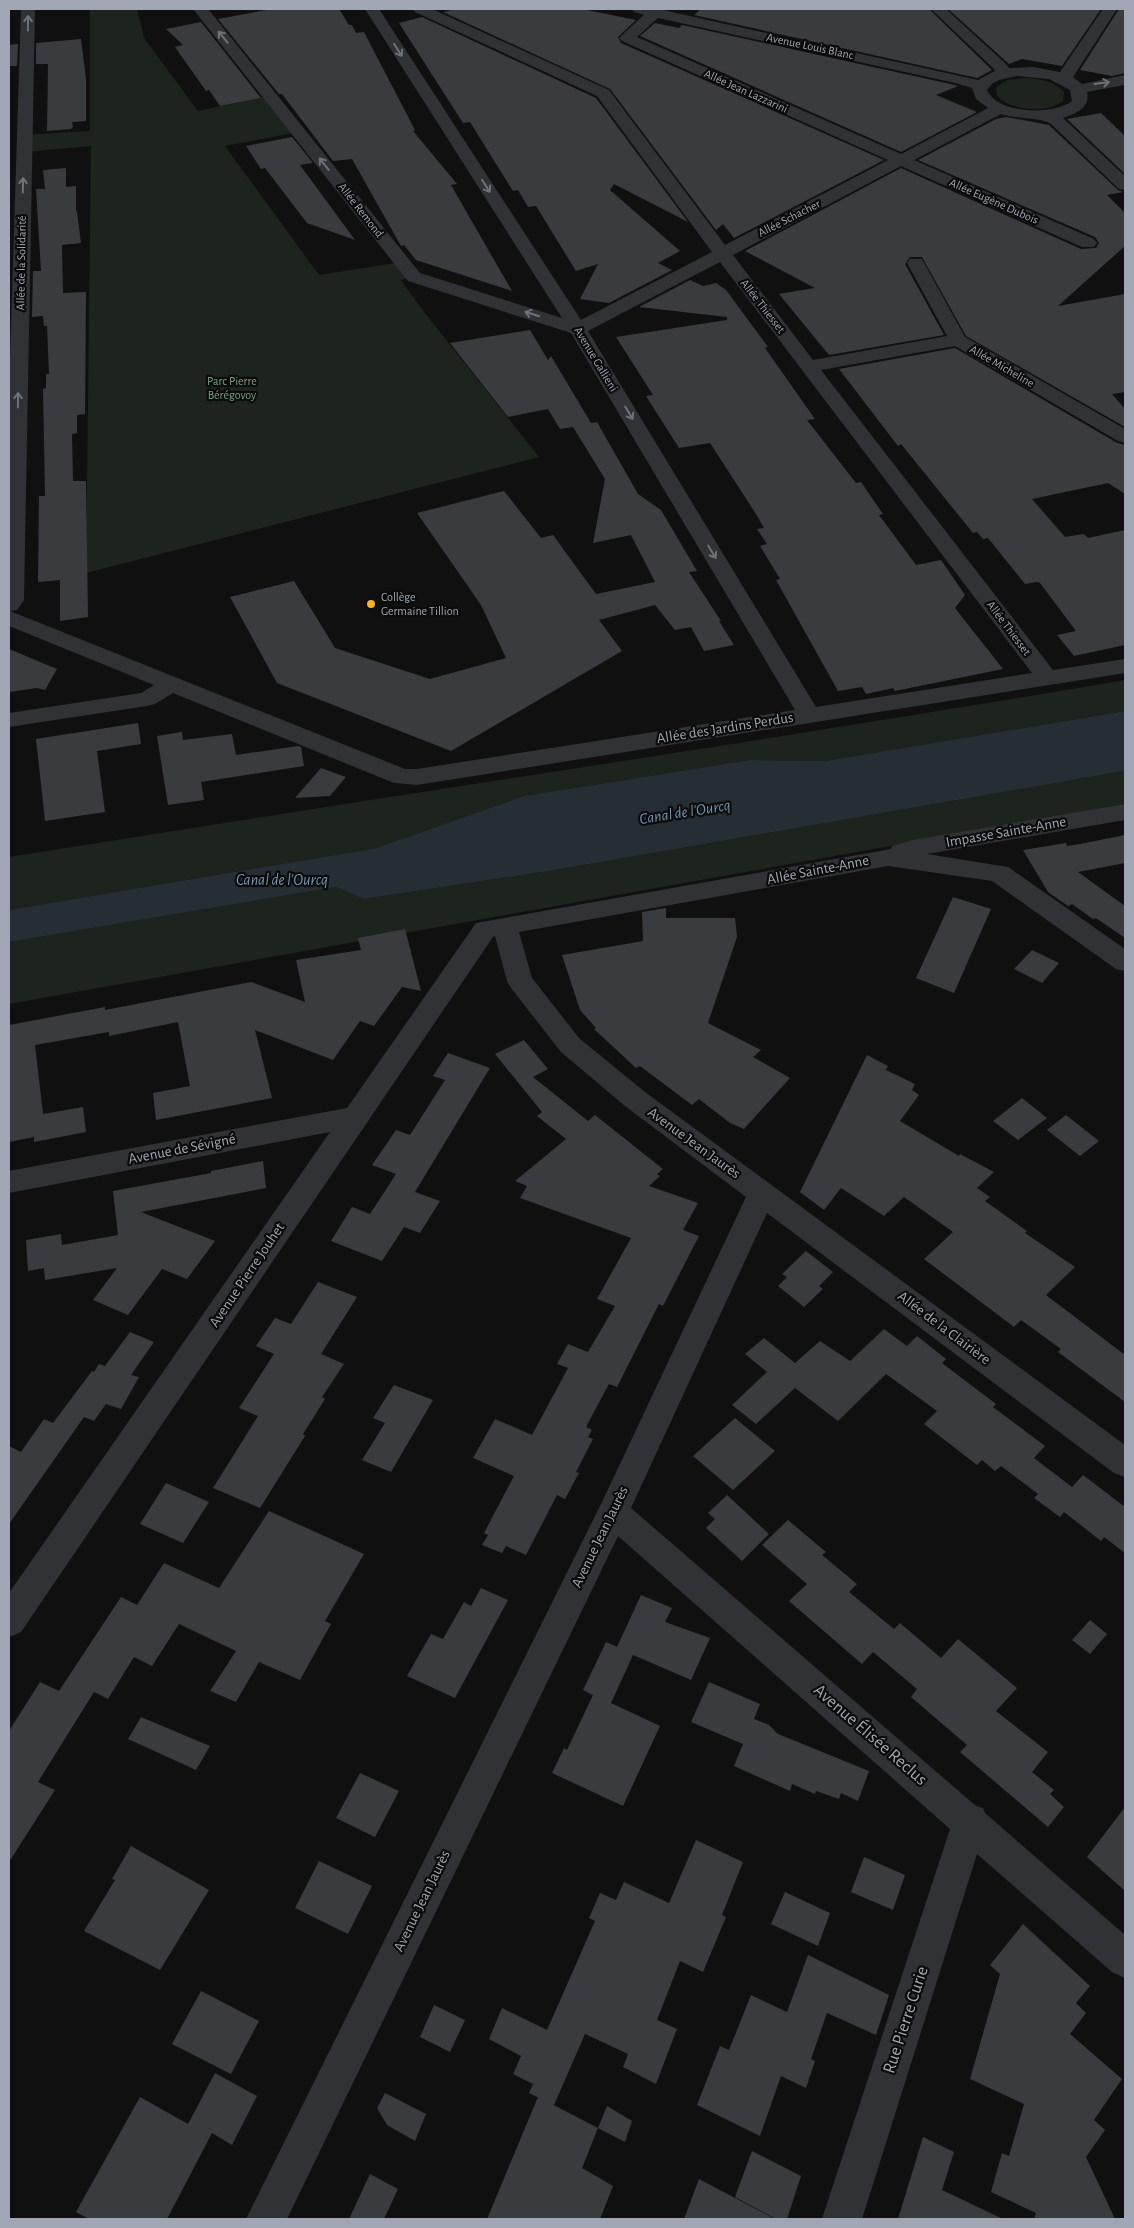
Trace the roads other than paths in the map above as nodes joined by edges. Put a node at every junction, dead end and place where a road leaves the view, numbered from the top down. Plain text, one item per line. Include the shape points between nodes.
1 (28, 9) edge
2 (200, 9) edge
3 (372, 9) edge
4 (420, 9) edge
5 (638, 9) edge
6 (938, 9) edge
7 (1110, 9) edge
8 (655, 12) junction
9 (1003, 73) junction
10 (1062, 78) junction
11 (1125, 80) edge
12 (981, 86) junction
13 (1080, 90) junction
14 (1000, 108) junction
15 (1046, 115) junction
16 (17, 147) edge
17 (900, 160) junction
18 (1125, 185) edge
19 (1088, 243) dead end
20 (722, 253) junction
21 (916, 263) dead end
22 (578, 329) junction
23 (958, 340) junction
24 (810, 366) junction
25 (1125, 437) edge
26 (9, 605) edge
27 (9, 618) edge
28 (1125, 666) edge
29 (1047, 678) junction
30 (171, 684) junction
31 (810, 716) junction
32 (9, 720) edge
33 (1125, 812) edge
34 (888, 857) junction
35 (495, 928) junction
36 (1125, 962) edge
37 (355, 1117) junction
38 (9, 1182) edge
39 (762, 1193) junction
40 (1125, 1463) edge
41 (613, 1512) junction
42 (9, 1621) edge
43 (970, 1821) junction
44 (1125, 1959) edge
45 (266, 2219) edge
46 (842, 2219) edge

16 -> 1 street, Allée de la Solidarité
22 -> 2 street, Allée Remond via 414,277
3 -> 22 street, Avenue Gallieni
4 - 20 street, Allée Thiesset via 603,92
5 - 8 street, Avenue Louis Blanc
6 - 9 street via 1000,66
7 - 10 street
8 - 12 street, Avenue Louis Blanc
8 - 17 street, Allée Jean Lazzarini via 627,38
9 - 10 street via 1033,71
9 - 12 street via 986,80
10 - 13 street
13 -> 11 street
12 - 14 street via 983,98
13 - 15 street via 1078,104 1060,113
14 - 15 street
14 - 17 street, Allée Schacher
15 - 18 street via 1056,120
26 -> 16 street, Allée de la Solidarité via 12,600
17 - 19 street, Allée Eugène Dubois
17 - 20 street, Allée Schacher
20 - 22 street, Allée Schacher
20 - 24 street, Allée Thiesset
21 - 23 street
22 -> 31 street, Avenue Gallieni
23 - 24 street, Allée Micheline
23 - 25 street, Allée Micheline
24 - 29 street, Allée Thiesset
27 - 30 street
28 - 29 street, Allée des Jardins Perdus
29 - 31 street, Allée des Jardins Perdus
30 - 31 street, Allée des Jardins Perdus via 402,777
30 - 32 street via 147,699
33 - 34 street, Impasse Sainte-Anne via 913,848
34 - 35 street, Allée Sainte-Anne
34 - 36 street, Allée Sainte-Anne via 998,873
35 - 37 street, Avenue Pierre Jouhet
35 - 39 street, Avenue Jean Jaurès via 520,981 570,1045 635,1100
37 - 38 street, Avenue de Sévigné
37 - 42 street, Avenue Pierre Jouhet
39 - 40 street, Allée de la Clairière
39 - 41 street, Avenue Jean Jaurès
41 - 43 street, Avenue Élisée Reclus
41 - 45 street, Avenue Jean Jaurès
43 - 44 street, Avenue Élisée Reclus
43 - 46 street, Rue Pierre Curie

